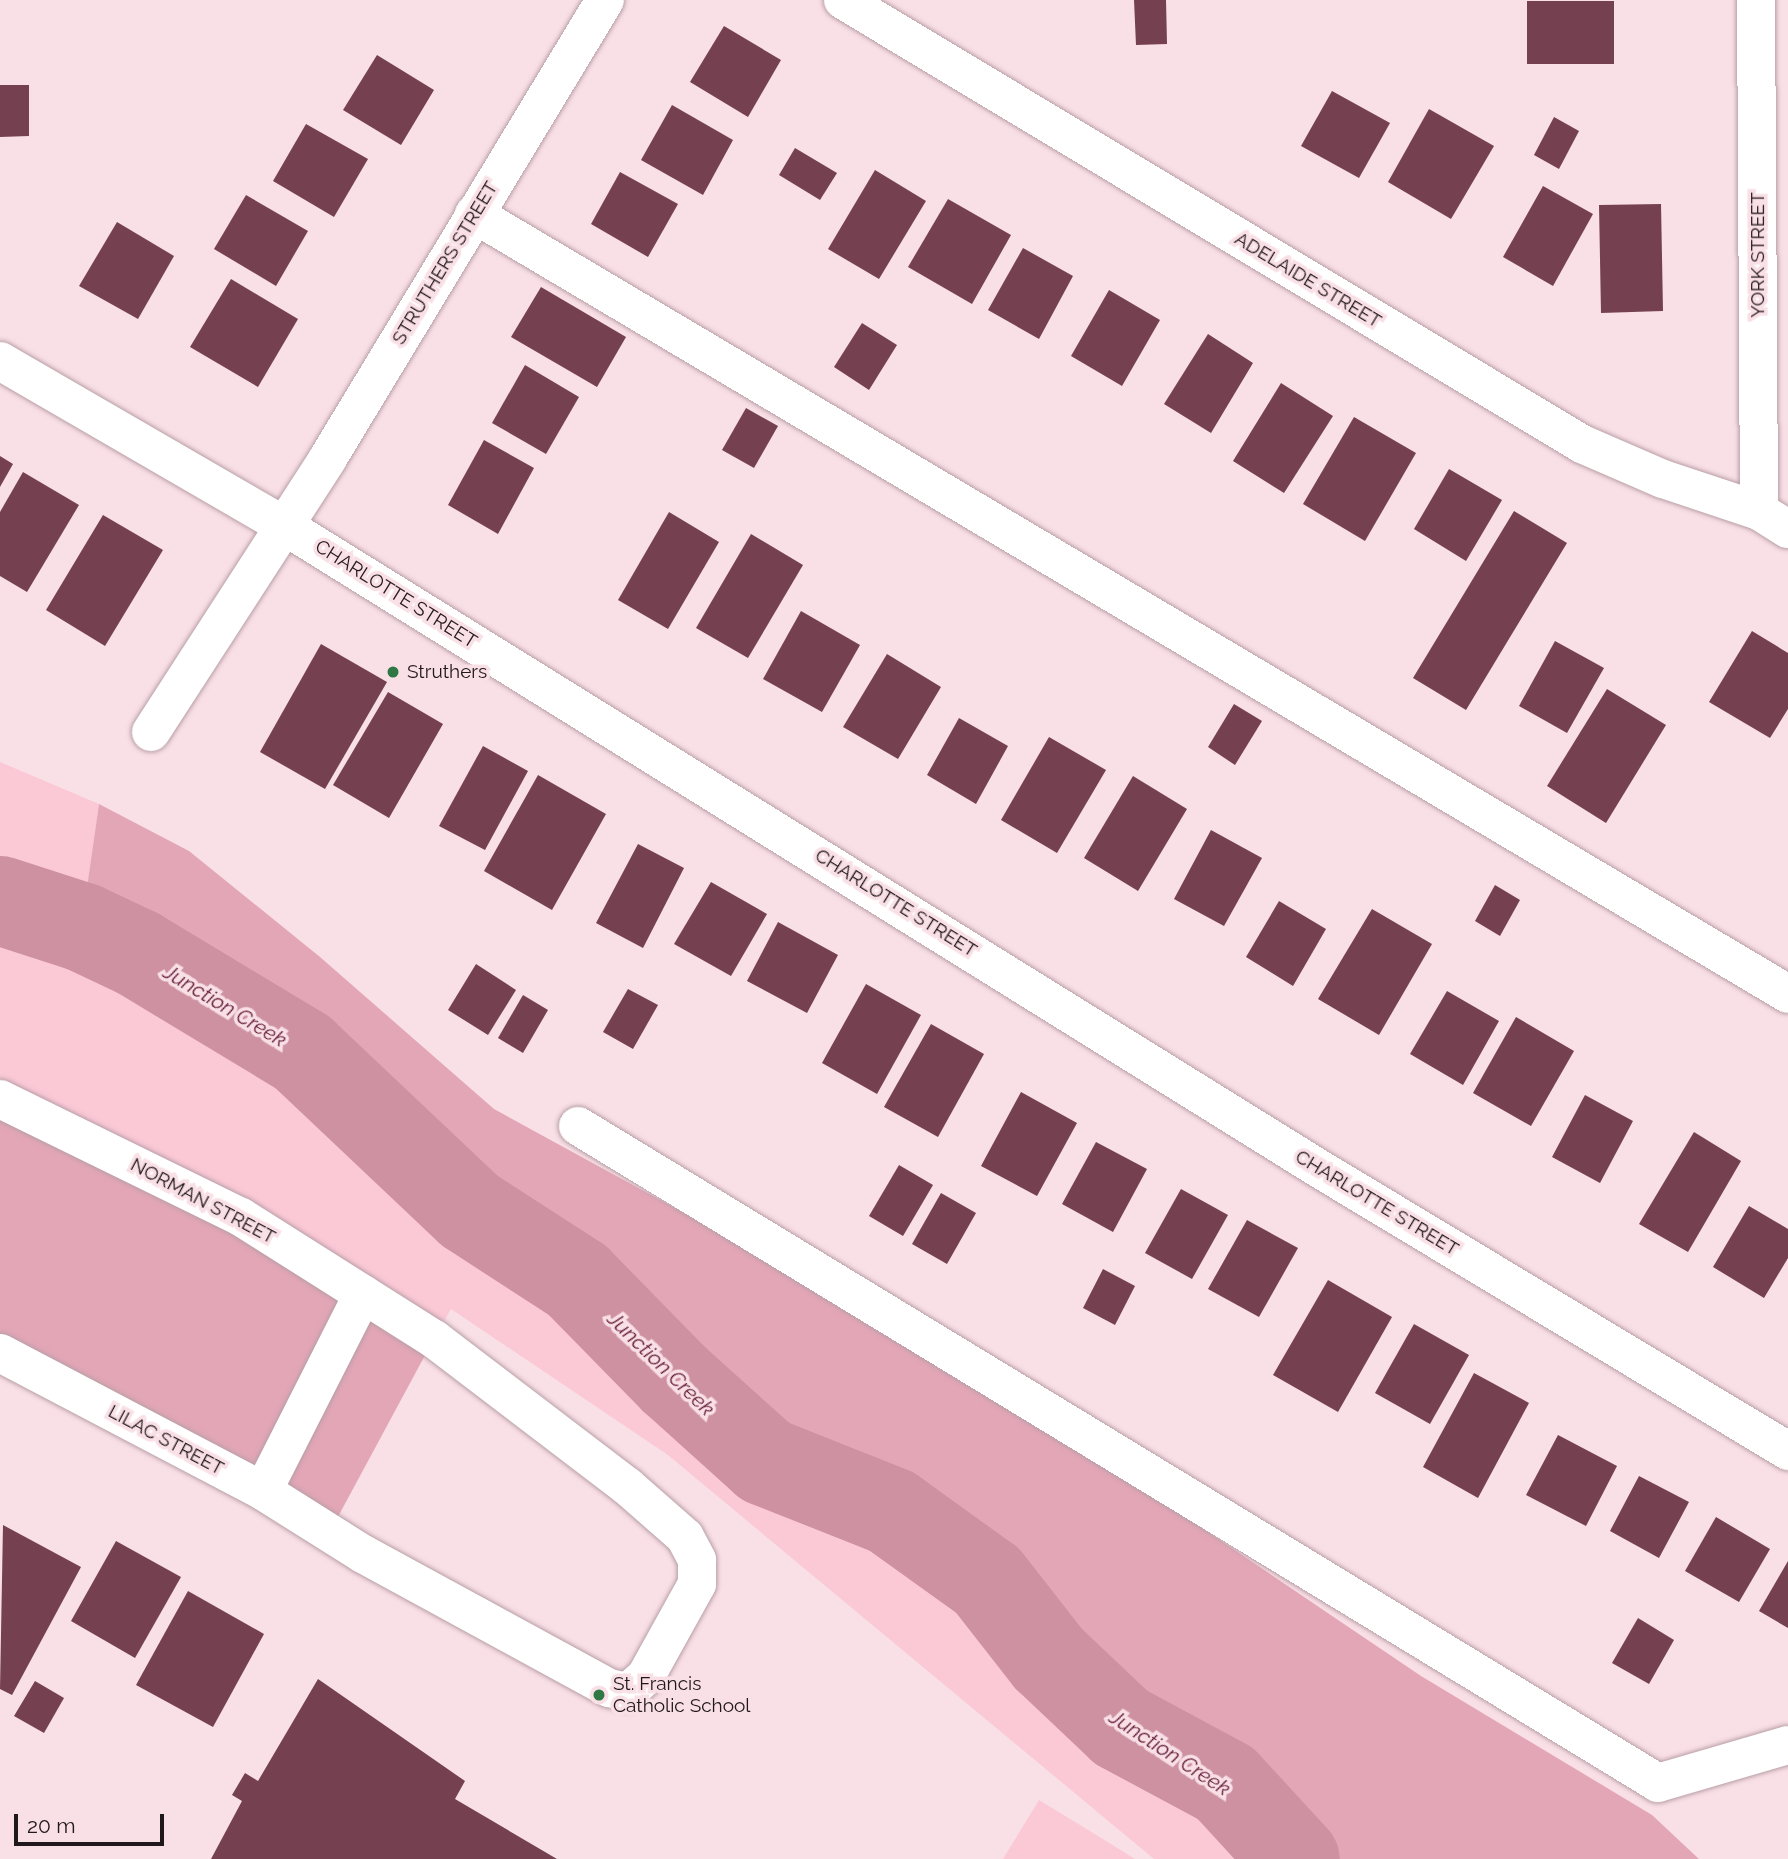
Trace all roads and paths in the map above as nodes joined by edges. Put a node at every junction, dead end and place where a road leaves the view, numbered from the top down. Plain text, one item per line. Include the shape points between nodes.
1 (605, 0) edge
2 (843, 0) edge
3 (1756, 0) edge
4 (474, 214) junction
5 (0, 361) edge
6 (1774, 520) edge
7 (283, 525) junction
8 (151, 732) dead end
9 (1788, 994) edge
10 (2, 1105) edge
11 (578, 1126) dead end
12 (363, 1294) junction
13 (0, 1353) edge
14 (1785, 1441) edge
15 (263, 1491) junction
16 (330, 1531) joint
17 (1788, 1745) edge

1 - 4 street, STRUTHERS STREET
2 - 6 street, ADELAIDE STREET via 1582,444
3 - 6 street, YORK STREET
4 - 7 street, STRUTHERS STREET
4 - 9 street
5 - 7 street, CHARLOTTE STREET
7 - 8 street, STRUTHERS STREET
7 - 14 street, CHARLOTTE STREET via 1318,1168
10 - 12 street, NORMAN STREET via 241,1217
11 - 17 street via 1658,1783
12 - 15 street
12 - 16 street, NORMAN STREET via 434,1339 627,1486 685,1537 697,1560 697,1584 646,1676 628,1692 609,1688
13 - 15 street, LILAC STREET
15 - 16 street, LILAC STREET

